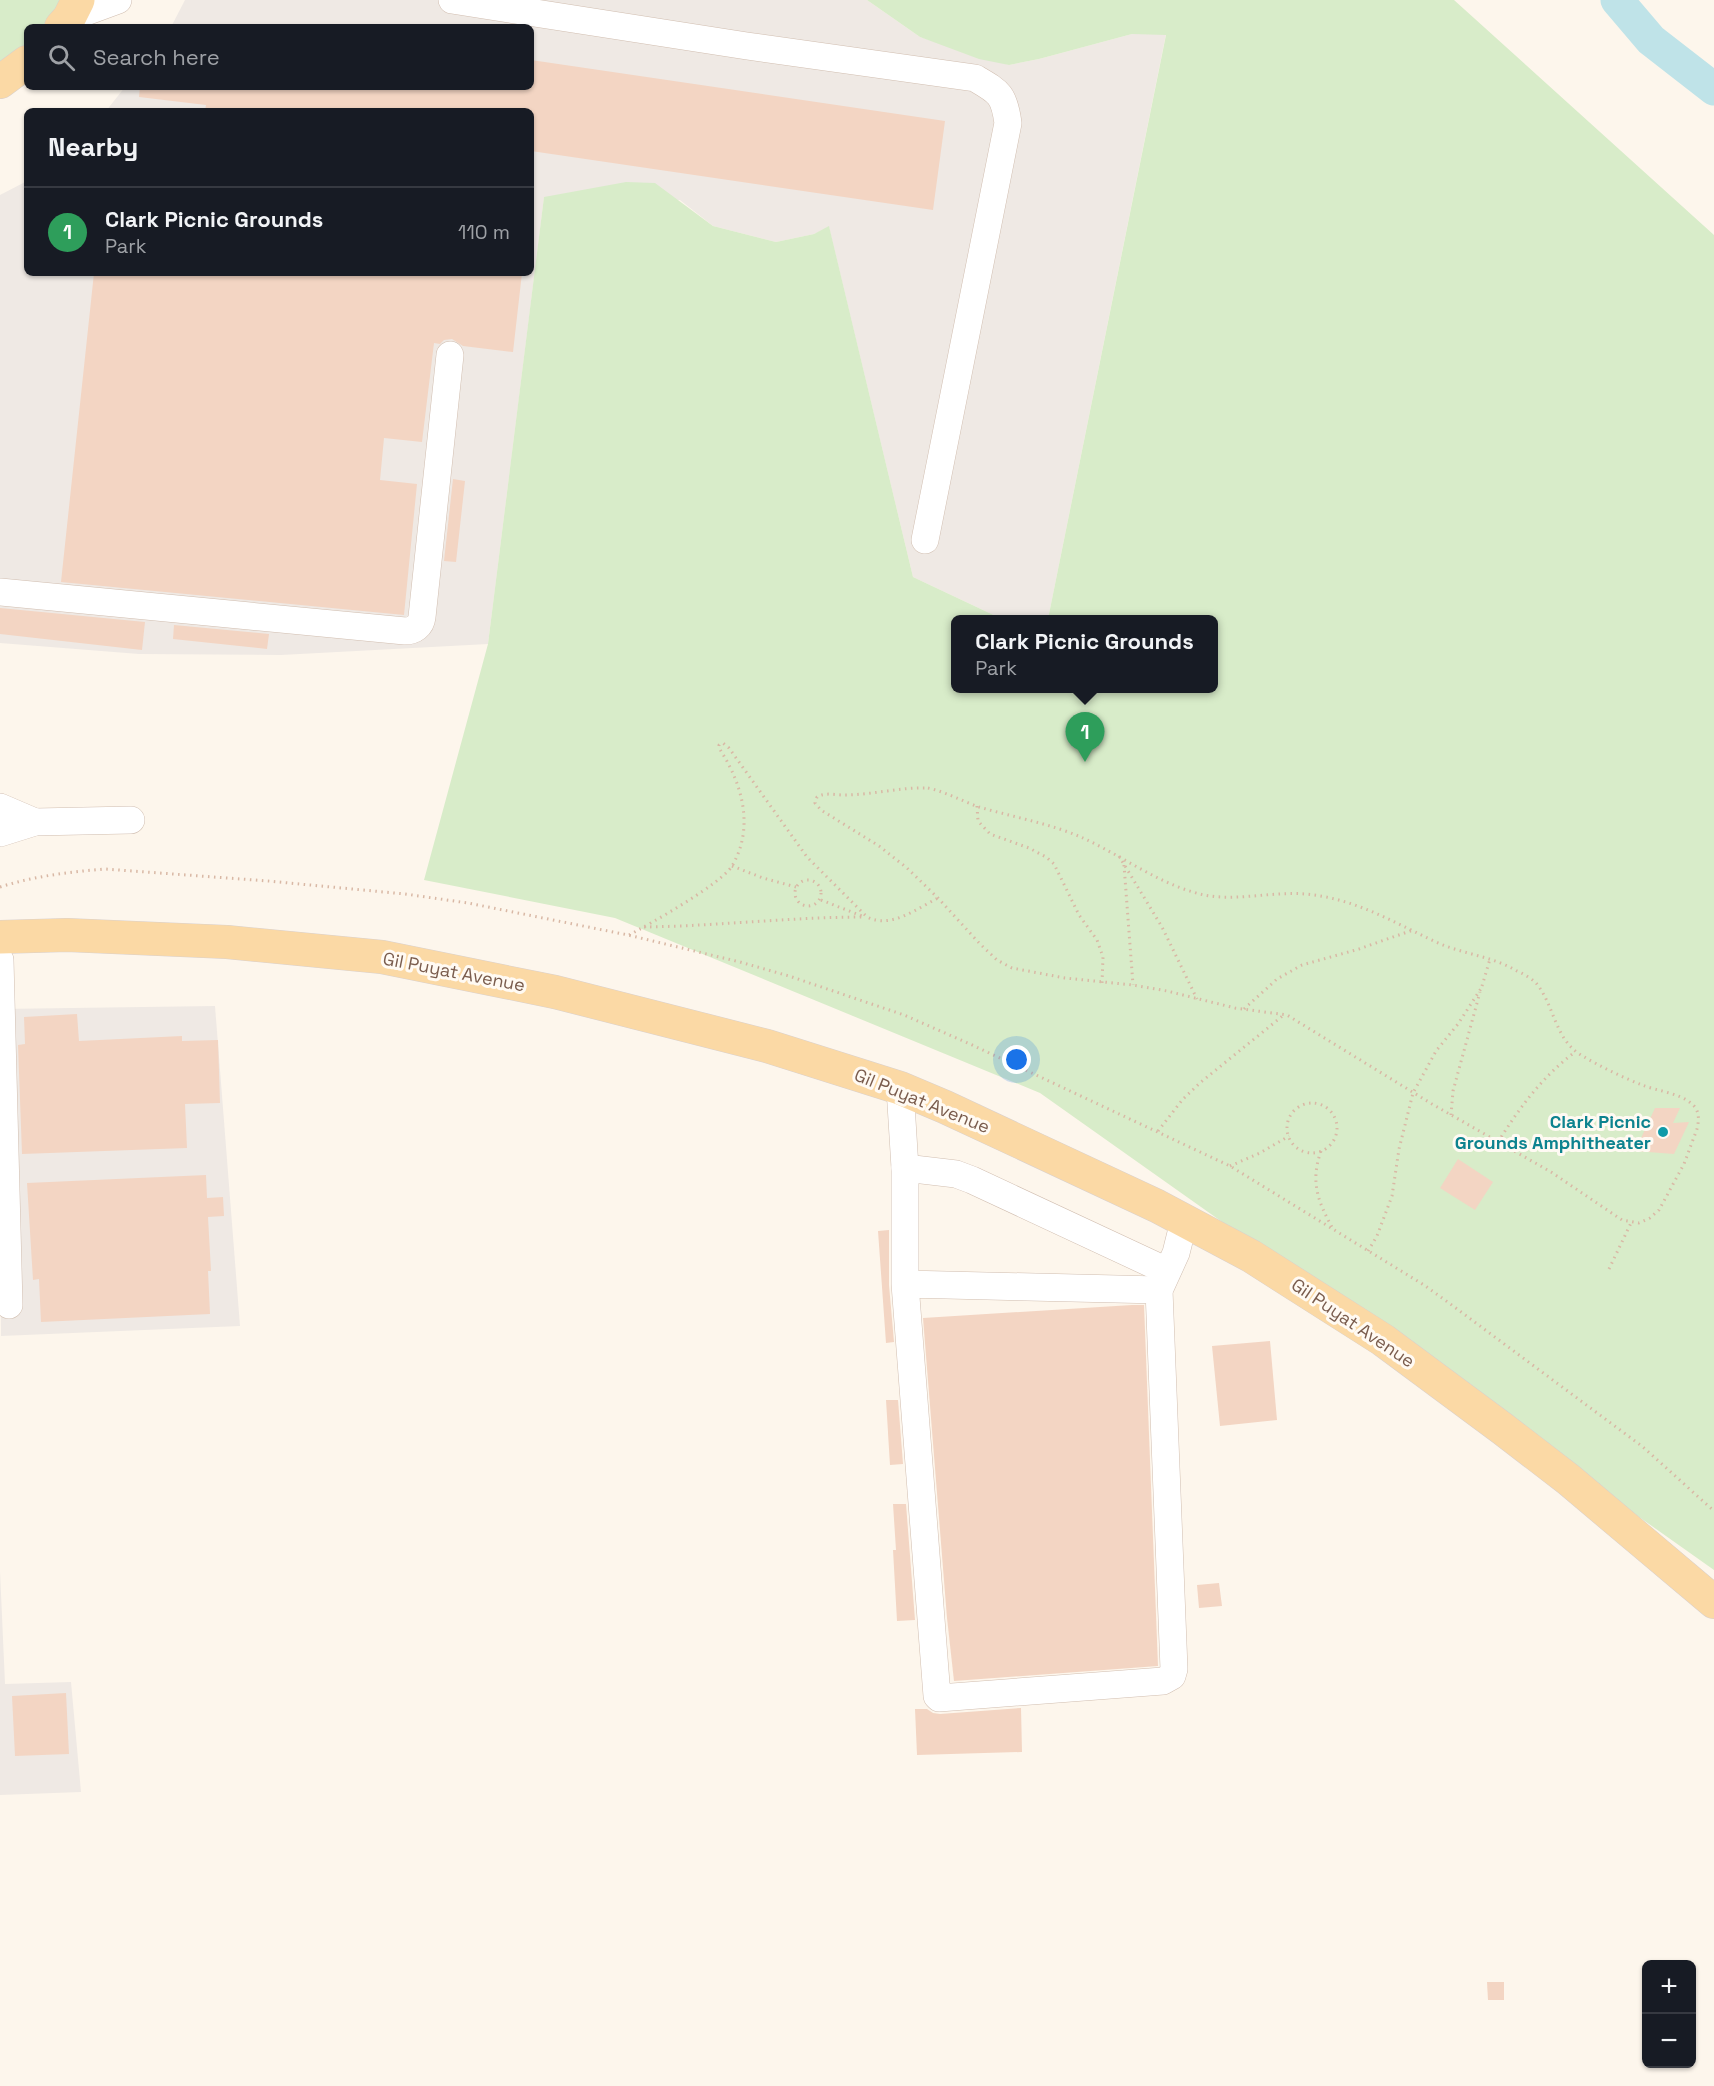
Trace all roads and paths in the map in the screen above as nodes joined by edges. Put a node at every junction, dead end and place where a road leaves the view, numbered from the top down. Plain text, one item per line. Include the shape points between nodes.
1 (118, 0) edge
2 (452, 0) edge
3 (69, 15) edge
4 (24, 64) edge
5 (0, 82) edge
6 (450, 355) dead end
7 (926, 540) dead end
8 (0, 592) edge
9 (976, 806) junction
10 (0, 807) edge
11 (131, 820) dead end
12 (35, 822) junction
13 (0, 833) edge
14 (1119, 855) junction
15 (1123, 863) junction
16 (732, 866) junction
17 (0, 887) edge
18 (796, 887) junction
19 (938, 898) junction
20 (820, 899) junction
21 (867, 917) junction
22 (644, 927) junction
23 (1414, 930) junction
24 (628, 935) junction
25 (0, 937) edge
26 (1490, 959) junction
27 (0, 960) edge
28 (1102, 983) junction
29 (1133, 985) junction
30 (1482, 987) junction
31 (1197, 999) junction
32 (1244, 1009) junction
33 (1285, 1014) junction
34 (1575, 1052) junction
35 (900, 1088) junction
36 (1413, 1093) junction
37 (1451, 1115) junction
38 (1158, 1131) junction
39 (1289, 1136) junction
40 (1498, 1142) junction
41 (1320, 1151) junction
42 (1230, 1166) junction
43 (905, 1168) junction
44 (1184, 1221) junction
45 (1631, 1223) junction
46 (1333, 1229) junction
47 (1368, 1251) junction
48 (1609, 1269) dead end
49 (1163, 1280) junction
50 (905, 1284) junction
51 (9, 1305) dead end
52 (1714, 1511) edge
53 (1714, 1602) edge

1 - 3 lane
2 - 7 lane via 975,78 995,90 1005,104 1008,123
4 - 5 main road
6 - 8 lane via 422,616 414,630
9 - 14 path via 1080,837
9 - 19 path via 939,790 919,788 825,794 815,800 821,810 907,868
9 - 28 path via 978,821 990,834 1029,848 1053,864 1079,915 1097,940 1103,957
10 - 12 lane
11 - 12 lane
12 - 13 lane
14 - 15 path
14 - 23 path via 1162,881 1194,893 1224,897 1305,894 1346,901
15 - 29 path
15 - 31 path via 1162,927
16 - 18 path
16 - 21 path via 745,821 742,796 731,766 719,748 723,743 807,857
16 - 22 path via 713,884
17 - 24 path via 28,878 105,869 200,876 405,894
18 - 20 path via 797,900 804,906 814,905
18 - 20 path via 802,881 813,880 822,891
19 - 21 path via 886,922
19 - 28 path via 980,944 1012,968
20 - 21 path
21 - 22 path
22 - 24 path
23 - 26 path via 1437,943
23 - 32 path via 1302,965 1277,979
24 - 38 path via 740,962 904,1015
25 - 35 main road, Gil Puyat Avenue via 67,935 227,942 382,957 600,1003 767,1046
26 - 30 path
26 - 34 path via 1537,984
27 - 51 lane
28 - 29 path
29 - 31 path
30 - 36 path via 1436,1051
30 - 37 path via 1460,1061
31 - 32 path
32 - 33 path
33 - 36 path
33 - 38 path via 1200,1082
34 - 40 path via 1542,1080
34 - 45 path via 1640,1084 1684,1099 1697,1111 1697,1129 1667,1198 1650,1218
35 - 43 lane
35 - 44 main road, Gil Puyat Avenue
36 - 37 path
36 - 47 path via 1392,1196
37 - 40 path
38 - 42 path
39 - 41 path via 1300,1149
39 - 41 path via 1288,1122 1297,1108 1305,1104 1324,1105 1335,1118 1337,1132 1334,1141
39 - 42 path
40 - 45 path
41 - 46 path via 1315,1183
42 - 46 path
43 - 49 lane via 956,1174 972,1180
43 - 50 lane
44 - 49 lane via 1176,1253
44 - 53 main road, Gil Puyat Avenue via 1251,1256 1383,1340 1568,1479
45 - 48 path
46 - 47 path
47 - 52 path via 1432,1291 1643,1447
49 - 50 lane
49 - 50 lane via 1172,1676 1163,1681 939,1698

